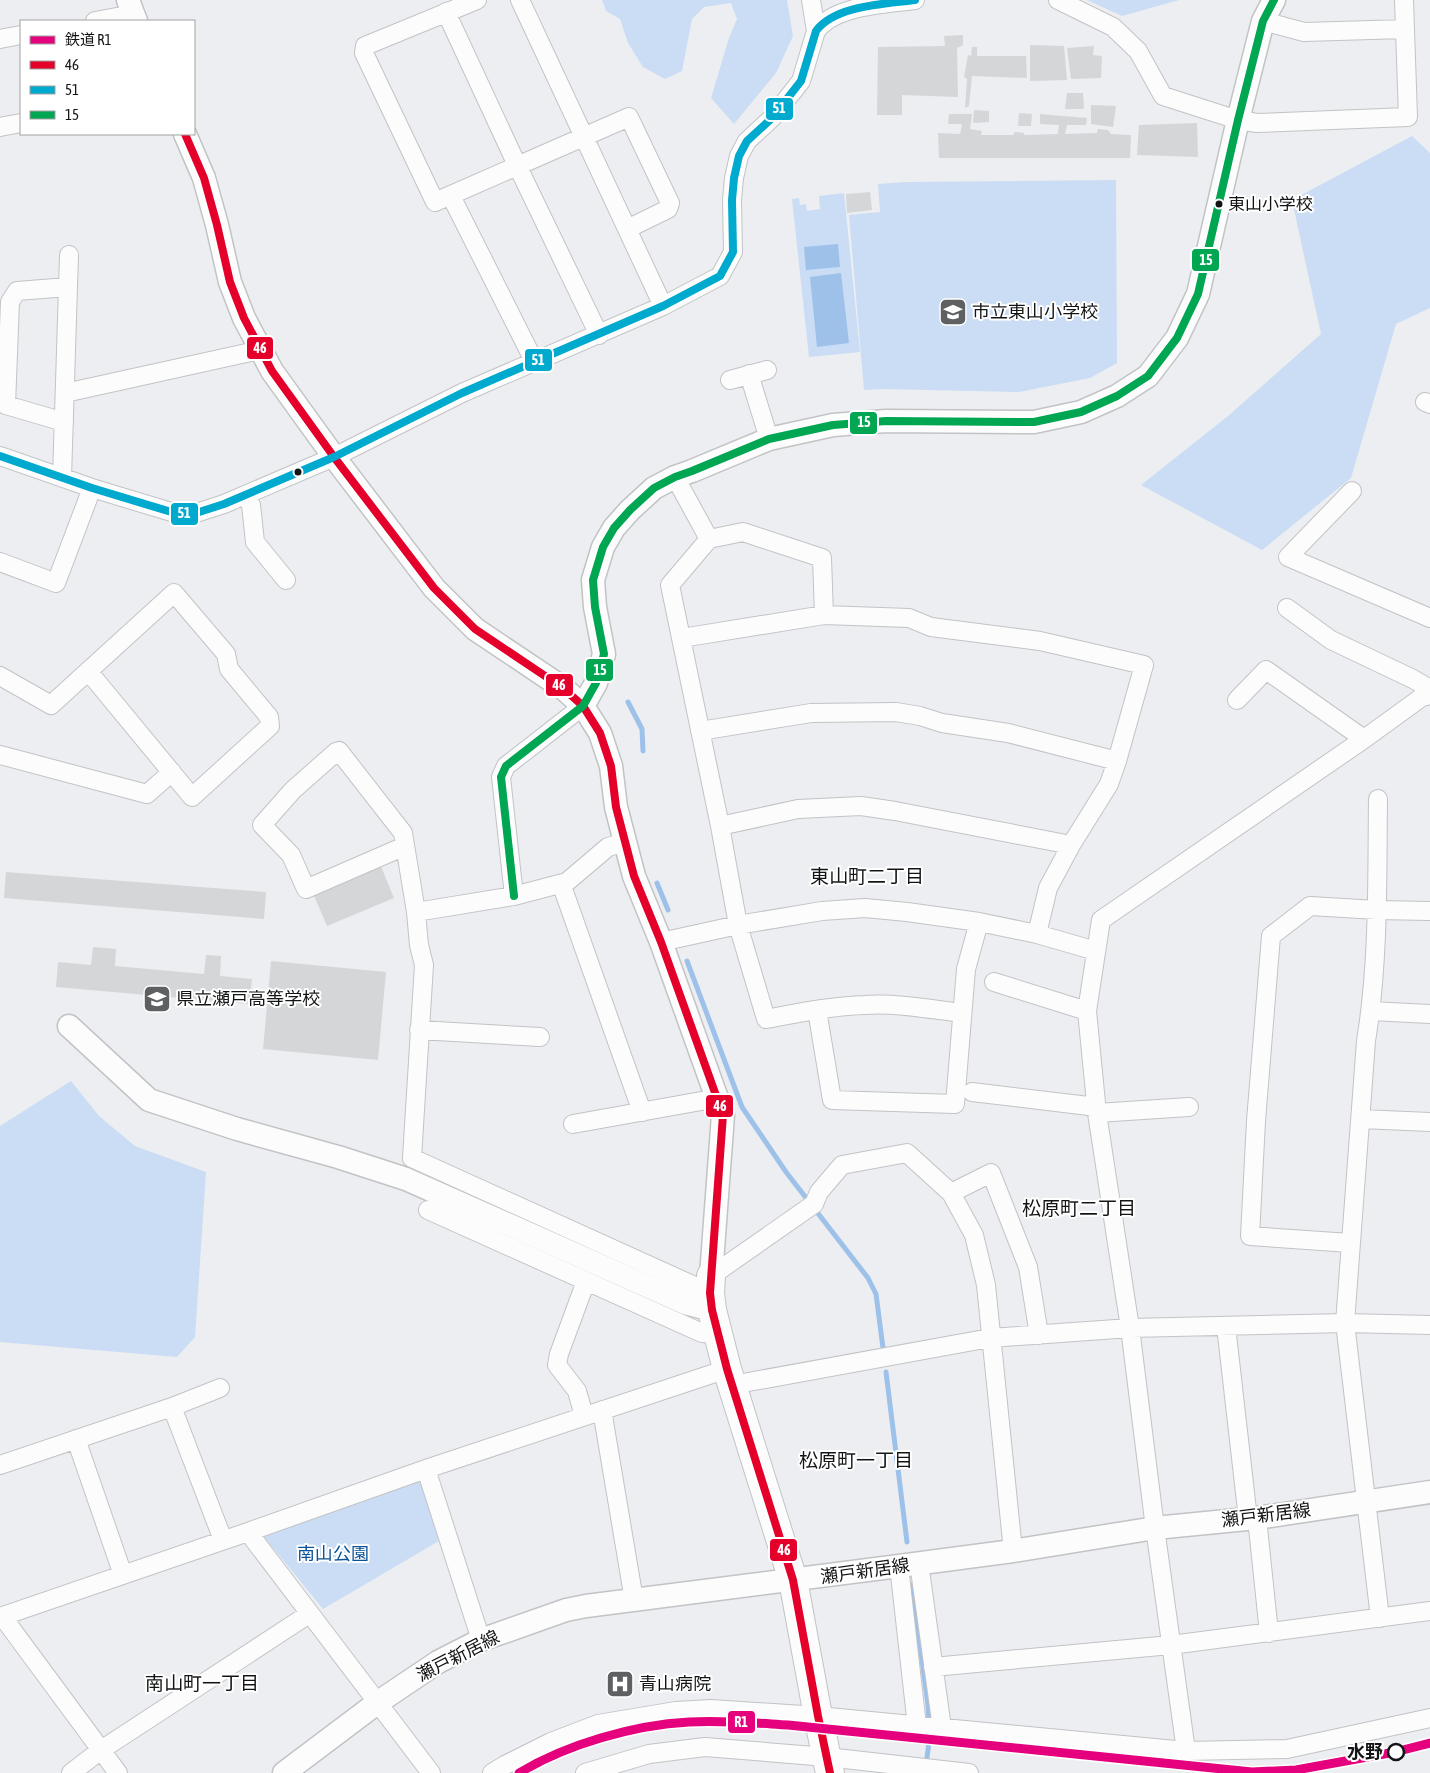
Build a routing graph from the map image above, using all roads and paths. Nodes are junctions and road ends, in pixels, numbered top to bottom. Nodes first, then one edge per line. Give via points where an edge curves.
1 (477, 0) edge
2 (520, 0) edge
3 (811, 0) edge
4 (915, 0) edge
5 (1058, 0) edge
6 (1274, 0) edge
7 (1404, 0) edge
8 (855, 4) edge
9 (448, 7) edge
10 (133, 12) edge
11 (99, 20) edge
12 (1263, 21) junction
13 (1405, 28) junction
14 (816, 31) junction
15 (20, 35) edge
16 (0, 38) edge
17 (1238, 120) junction
18 (20, 123) edge
19 (0, 128) edge
20 (185, 135) edge
21 (583, 136) junction
22 (517, 165) junction
23 (451, 196) junction
24 (627, 229) junction
25 (69, 255) dead end
26 (68, 287) junction
27 (663, 306) junction
28 (599, 334) junction
29 (260, 350) junction
30 (534, 361) junction
31 (767, 370) dead end
32 (749, 374) junction
33 (730, 380) dead end
34 (65, 393) junction
35 (64, 422) junction
36 (769, 439) junction
37 (0, 456) edge
38 (334, 458) junction
39 (675, 476) junction
40 (62, 478) junction
41 (92, 488) junction
42 (1352, 491) dead end
43 (246, 494) junction
44 (709, 539) junction
45 (0, 562) edge
46 (286, 580) dead end
47 (1287, 608) dead end
48 (824, 615) junction
49 (1430, 618) edge
50 (682, 638) junction
51 (88, 671) junction
52 (0, 676) edge
53 (1430, 689) edge
54 (1430, 694) edge
55 (1236, 700) dead end
56 (582, 706) junction
57 (700, 731) junction
58 (1364, 739) junction
59 (0, 755) edge
60 (1117, 760) junction
61 (172, 772) junction
62 (1378, 799) dead end
63 (720, 826) junction
64 (625, 842) junction
65 (1071, 845) junction
66 (405, 846) junction
67 (562, 886) junction
68 (514, 896) junction
69 (1377, 910) junction
70 (1430, 911) edge
71 (416, 912) junction
72 (979, 922) junction
73 (738, 925) junction
74 (1037, 934) junction
75 (661, 942) junction
76 (1096, 951) junction
77 (994, 982) dead end
78 (817, 1010) junction
79 (1087, 1011) junction
80 (1371, 1011) junction
81 (961, 1013) junction
82 (1430, 1014) edge
83 (69, 1026) dead end
84 (420, 1030) junction
85 (540, 1037) dead end
86 (972, 1092) dead end
87 (718, 1098) junction
88 (1189, 1107) dead end
89 (1097, 1110) junction
90 (642, 1112) junction
91 (1361, 1120) junction
92 (1430, 1122) edge
93 (573, 1124) dead end
94 (951, 1192) junction
95 (428, 1210) dead end
96 (1350, 1243) junction
97 (586, 1281) junction
98 (713, 1303) junction
99 (1345, 1323) junction
100 (1430, 1324) edge
101 (1226, 1326) junction
102 (1130, 1328) junction
103 (1039, 1335) junction
104 (990, 1338) junction
105 (729, 1377) junction
106 (220, 1388) dead end
107 (172, 1407) junction
108 (602, 1410) junction
109 (584, 1416) junction
110 (76, 1439) junction
111 (0, 1465) edge
112 (426, 1469) junction
113 (1430, 1492) edge
114 (1367, 1502) junction
115 (1253, 1518) junction
116 (1155, 1528) junction
117 (248, 1532) junction
118 (223, 1540) junction
119 (1013, 1551) junction
120 (909, 1565) junction
121 (122, 1574) junction
122 (793, 1580) junction
123 (634, 1600) junction
124 (1430, 1611) edge
125 (309, 1614) junction
126 (1, 1617) edge
127 (1380, 1618) junction
128 (1269, 1633) junction
129 (481, 1640) junction
130 (1171, 1645) junction
131 (933, 1667) junction
132 (378, 1703) junction
133 (818, 1716) junction
134 (1430, 1718) edge
135 (930, 1727) junction
136 (101, 1750) junction
137 (1186, 1751) junction
138 (828, 1765) edge
139 (71, 1773) edge
140 (118, 1773) edge
141 (284, 1773) edge
142 (431, 1773) edge
143 (492, 1773) edge
144 (585, 1773) edge
145 (969, 1773) edge

1 - 9 street
2 - 21 street
3 - 14 street
4 - 8 street
5 - 17 street via 1113,26 1138,51 1163,96
6 - 12 street
7 - 13 street
8 - 14 street via 826,21
9 - 22 street
9 - 23 street via 364,46 364,52 435,202
10 - 11 street
12 - 13 street via 1304,32
12 - 17 street
13 - 17 street via 1408,117 1257,123
14 - 27 street via 801,81 772,118 747,142 739,156 732,200 733,252 724,271
15 - 16 street
17 - 36 street via 1198,294 1177,338 1148,376 1117,396 1081,412 1034,422 886,421 833,425
18 - 19 street
20 - 29 street via 204,178 230,282
21 - 22 street
21 - 24 street
21 - 24 street via 629,117 670,203 668,209
22 - 23 street
22 - 28 street
23 - 30 street
24 - 27 street
25 - 26 street
26 - 34 street
26 - 35 street via 17,291 10,302 6,406
27 - 28 street
28 - 30 street
29 - 34 street
29 - 38 street
30 - 38 street via 462,393
31 - 32 street
32 - 33 street
32 - 36 street
34 - 35 street
35 - 40 street
36 - 39 street
37 - 40 street
38 - 43 street
38 - 56 street via 434,588 475,629 563,688
39 - 44 street
39 - 56 street via 654,488 630,510 614,528 603,548 594,580 595,607 604,654 596,683
40 - 41 street
41 - 43 street via 178,514 196,513
41 - 45 street via 56,583
42 - 49 street via 1288,557
43 - 46 street via 251,505 256,542
44 - 48 street via 743,532 822,558
44 - 50 street via 670,585
47 - 53 street via 1331,640
48 - 50 street
48 - 60 street via 909,618 930,627 1040,641 1144,665
50 - 57 street
51 - 52 street via 51,705
51 - 61 street
51 - 61 street via 174,593 226,654 229,669 269,717 270,726 192,797
54 - 58 street
55 - 58 street via 1266,670
56 - 64 street via 600,733 611,766 616,807
56 - 68 street via 506,766 500,777
57 - 60 street via 811,713 896,712 1008,733
57 - 63 street
58 - 76 street via 1101,920
59 - 61 street via 147,794
60 - 65 street via 1109,784
62 - 69 street
63 - 65 street via 798,809 861,806
63 - 73 street
64 - 67 street via 608,847
64 - 75 street via 634,876
65 - 74 street via 1048,888
66 - 66 street via 306,889 291,855 262,825 293,790 339,751 403,833
66 - 71 street
67 - 68 street via 563,883
67 - 90 street
68 - 71 street
69 - 70 street
69 - 80 street
69 - 96 street via 1310,906 1271,936 1268,967 1250,1236
71 - 84 street via 424,965
72 - 73 street via 865,908 822,911
72 - 74 street
72 - 81 street via 966,969
73 - 75 street
73 - 78 street via 766,1020
74 - 76 street
75 - 87 street
76 - 79 street
77 - 79 street
78 - 81 street via 865,1004
78 - 81 street via 832,1100 955,1104
79 - 89 street
80 - 82 street
80 - 91 street
83 - 98 street via 149,1100 406,1179 685,1303
84 - 85 street
84 - 98 street via 412,1158
86 - 89 street
87 - 90 street
87 - 98 street via 724,1115
88 - 89 street
89 - 102 street
90 - 93 street
91 - 92 street
91 - 96 street
94 - 98 street via 907,1153 842,1165 810,1208
94 - 103 street via 991,1173 1028,1266
94 - 104 street via 974,1235 986,1285
95 - 97 street
96 - 99 street
97 - 98 street via 702,1333
97 - 109 street via 557,1365 577,1391
98 - 105 main road
99 - 100 street
99 - 101 street
99 - 114 street
101 - 102 street
101 - 115 street
102 - 103 street
102 - 116 street
103 - 104 street
104 - 105 street
104 - 119 street
105 - 108 street
105 - 122 main road
106 - 107 street
107 - 110 street
107 - 118 street
108 - 109 street
108 - 123 street
109 - 112 street
110 - 111 street
110 - 121 street
112 - 117 street
112 - 129 street
113 - 114 street, 瀬戸新居線
114 - 115 street, 瀬戸新居線
114 - 127 street
115 - 116 street, 瀬戸新居線
115 - 128 street
116 - 119 street, 瀬戸新居線
116 - 130 street
117 - 118 street
117 - 125 street
118 - 121 street
119 - 120 street, 瀬戸新居線
120 - 122 street, 瀬戸新居線
120 - 131 street
120 - 135 street
121 - 126 street
122 - 123 street, 瀬戸新居線
122 - 133 main road
123 - 129 street, 瀬戸新居線 via 566,1610
124 - 127 street
125 - 132 street
125 - 136 street
126 - 136 street
127 - 128 street
128 - 130 street
129 - 132 street, 瀬戸新居線 via 438,1662
130 - 131 street
130 - 137 street
131 - 135 street
132 - 141 street, 瀬戸新居線
132 - 142 street
133 - 135 street
133 - 138 main road
133 - 143 street via 711,1709 640,1716 598,1724 552,1742
134 - 137 street via 1288,1749
135 - 137 street
136 - 139 street
136 - 140 street
138 - 144 street via 704,1747 649,1754
138 - 145 street via 927,1768

